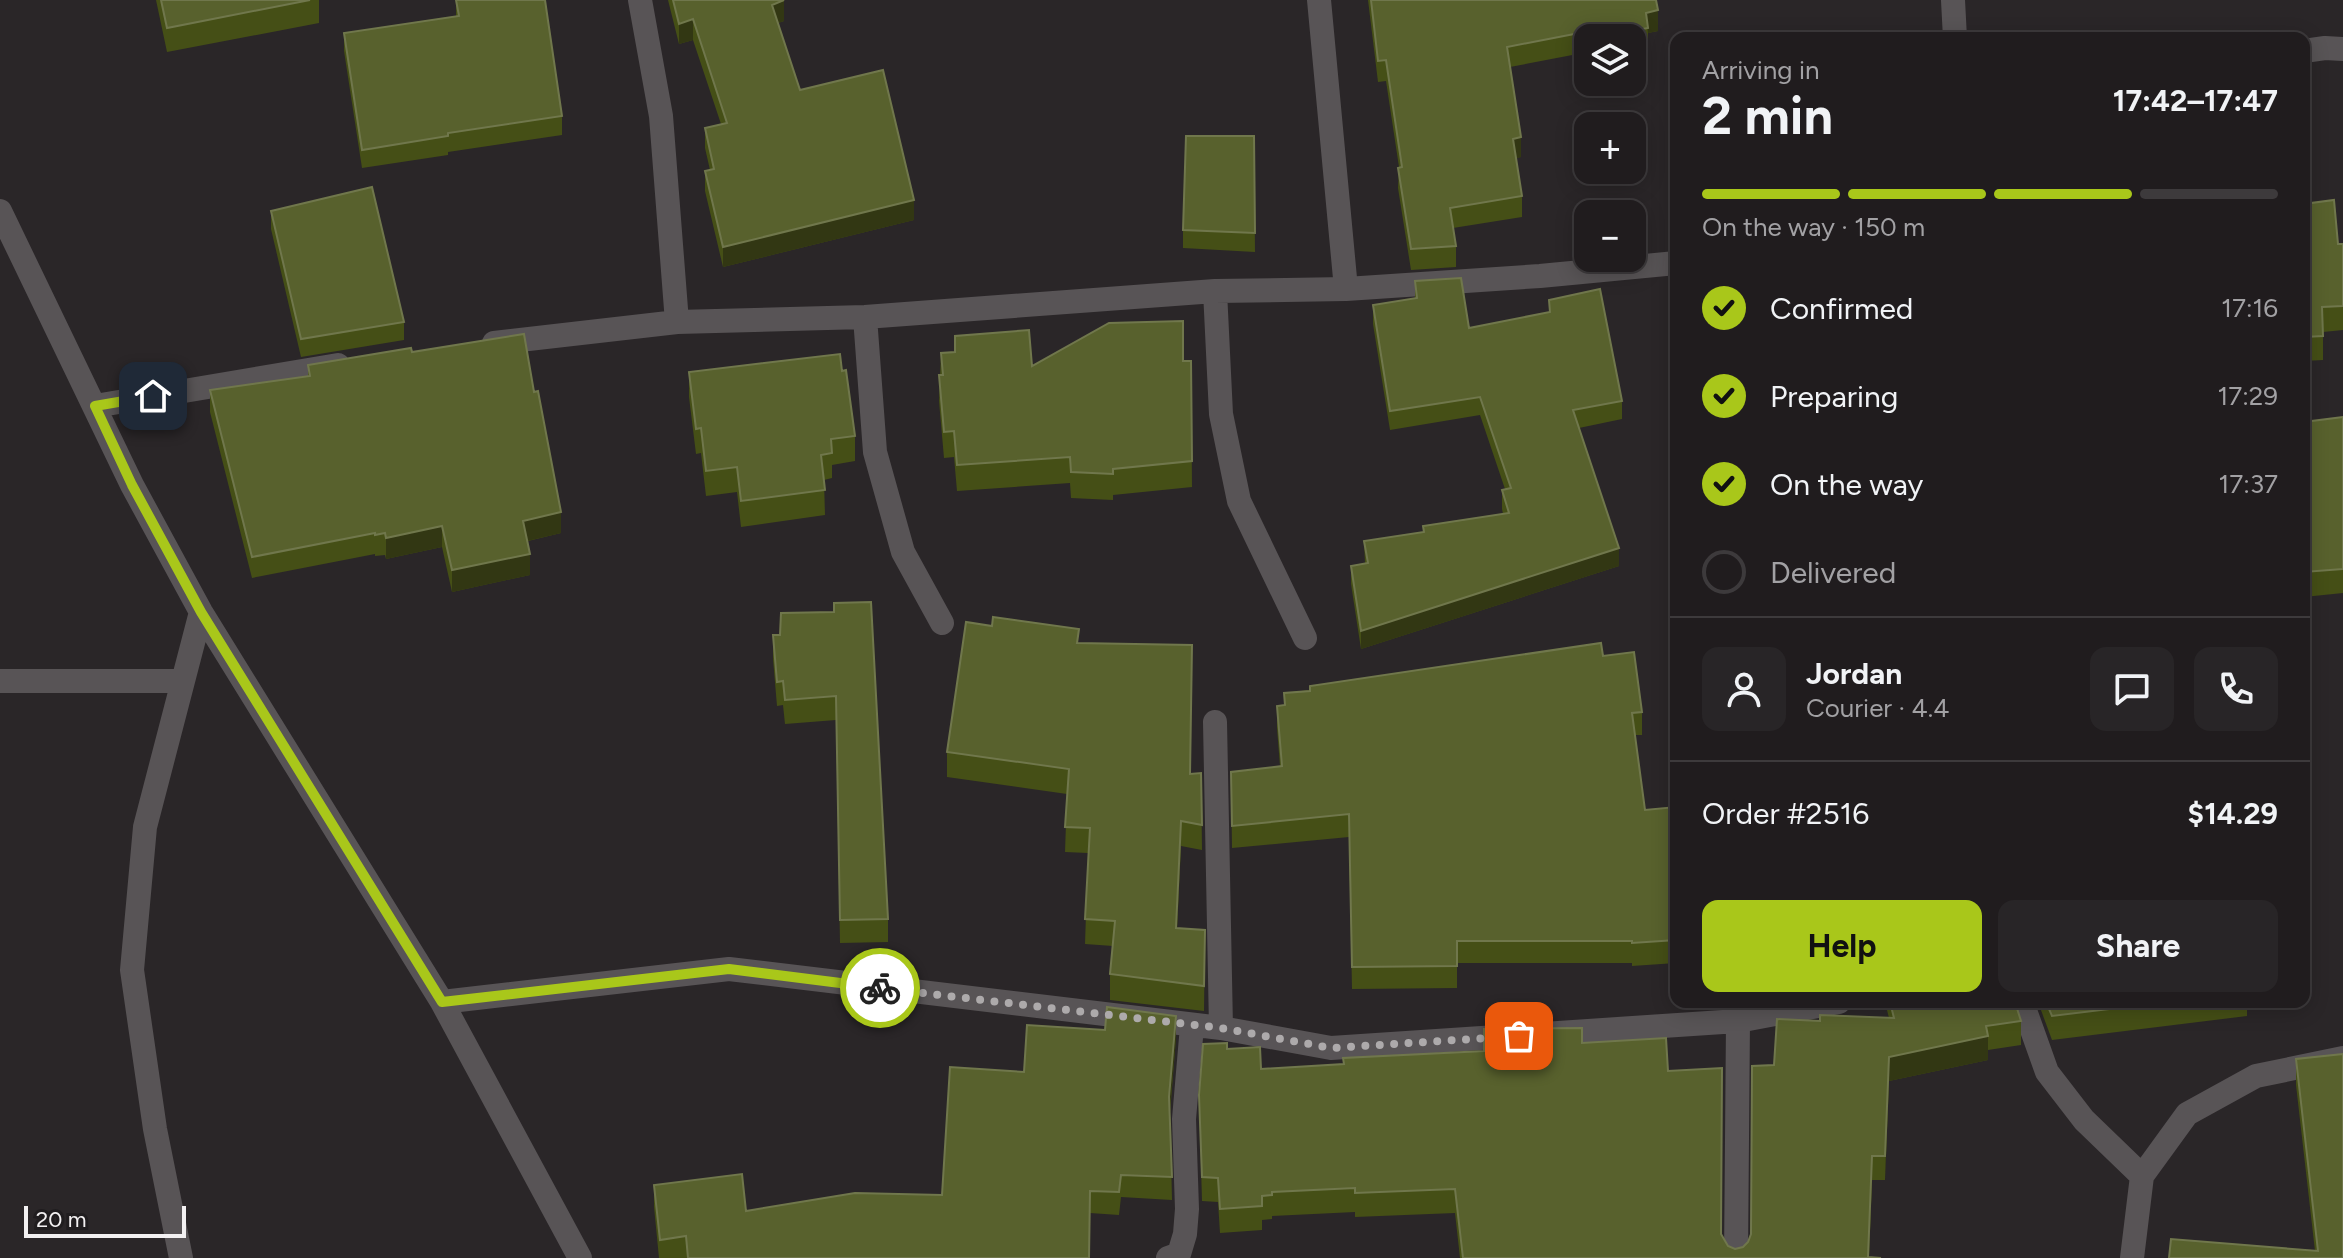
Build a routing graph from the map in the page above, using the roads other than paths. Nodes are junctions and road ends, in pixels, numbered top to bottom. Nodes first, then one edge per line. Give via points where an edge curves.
1 (640, 0) edge
2 (1319, 0) edge
3 (1953, 0) edge
4 (1955, 32) edge
5 (2343, 49) edge
6 (2310, 50) edge
7 (0, 211) edge
8 (1670, 264) edge
9 (1346, 289) junction
10 (1215, 291) junction
11 (865, 317) junction
12 (677, 322) junction
13 (471, 346) edge
14 (363, 361) edge
15 (95, 406) junction
16 (201, 612) junction
17 (942, 623) dead end
18 (1305, 638) dead end
19 (0, 681) edge
20 (183, 681) junction
21 (1215, 722) dead end
22 (442, 1002) junction
23 (1807, 1008) edge
24 (2024, 1008) edge
25 (1738, 1021) junction
26 (1192, 1026) junction
27 (1221, 1028) junction
28 (2343, 1058) edge
29 (2142, 1176) junction
30 (181, 1258) edge
31 (580, 1258) edge
32 (1168, 1258) edge
33 (1736, 1258) edge
34 (2132, 1258) edge

1 - 12 street via 661,116
2 - 9 street
3 - 4 street
5 - 6 street
7 - 15 street
8 - 9 street
9 - 10 street
10 - 11 street
10 - 18 street via 1221,414 1239,501
11 - 12 street
11 - 17 street via 875,452 903,552
12 - 13 street
14 - 15 street
15 - 16 street
16 - 20 street
16 - 22 street
19 - 20 street
20 - 30 street via 145,827 132,970
21 - 27 street
22 - 26 street via 729,969
22 - 31 street
23 - 25 street
24 - 29 street via 2047,1072 2084,1120
25 - 27 street via 1331,1048
25 - 33 street
26 - 27 street
26 - 32 street via 1184,1119 1185,1234 1179,1254
28 - 29 street via 2256,1076 2187,1114
29 - 34 street

